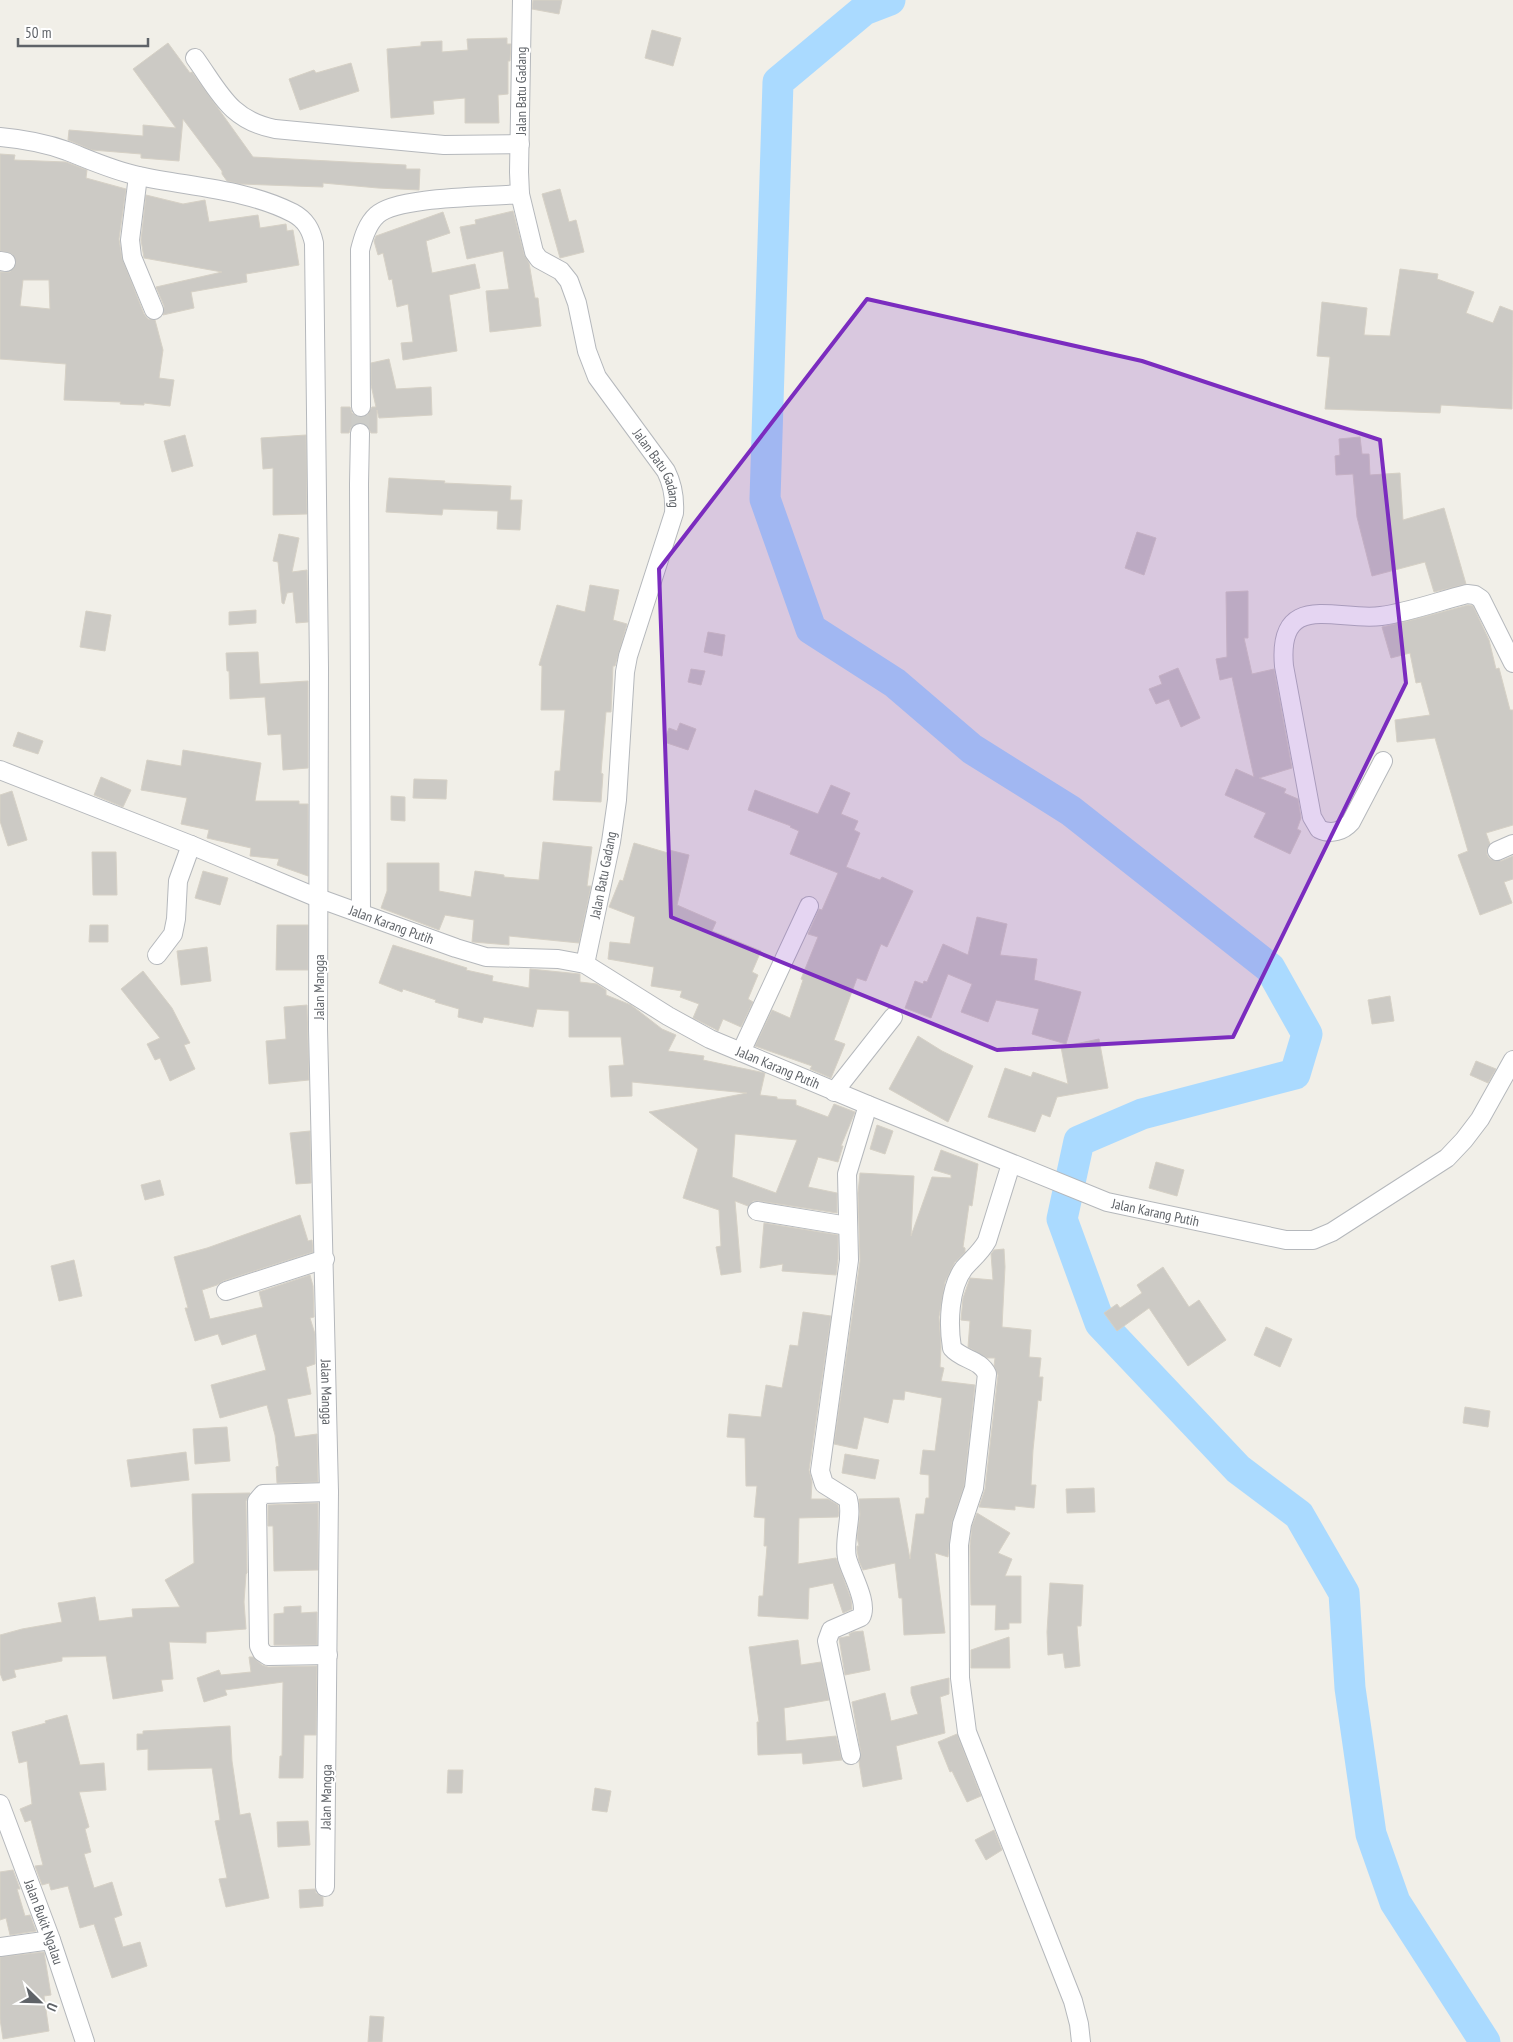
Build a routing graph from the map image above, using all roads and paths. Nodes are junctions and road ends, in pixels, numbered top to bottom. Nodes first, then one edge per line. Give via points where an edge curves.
1 (522, 0) edge
2 (195, 58) dead end
3 (0, 137) edge
4 (520, 144) junction
5 (138, 176) junction
6 (520, 194) junction
7 (154, 310) dead end
8 (361, 407) tunnel mouth
9 (360, 433) tunnel mouth
10 (1513, 663) edge
11 (1383, 761) dead end
12 (0, 770) edge
13 (1513, 844) edge
14 (191, 845) junction
15 (1497, 851) dead end
16 (318, 898) junction
17 (809, 906) dead end
18 (361, 912) junction
19 (157, 955) dead end
20 (585, 964) junction
21 (892, 1017) dead end
22 (741, 1052) junction
23 (1513, 1060) edge
24 (834, 1092) junction
25 (868, 1105) junction
26 (1015, 1166) junction
27 (757, 1211) dead end
28 (848, 1226) junction
29 (325, 1260) junction
30 (226, 1291) dead end
31 (328, 1492) junction
32 (328, 1655) junction
33 (851, 1755) dead end
34 (0, 1804) edge
35 (325, 1886) dead end
36 (52, 1940) junction
37 (0, 1947) edge
38 (85, 2042) edge
39 (1081, 2042) edge

1 - 4 street, Jalan Batu Gadang
2 - 4 street via 230,107 258,125 444,145
3 - 5 street, Jalan Mangga via 65,150
4 - 6 street, Jalan Batu Gadang
5 - 7 street via 130,240 132,257
5 - 16 street, Jalan Mangga via 196,185 262,201 294,214 306,223 314,243
6 - 8 street via 403,204 377,215 364,236 360,250
6 - 20 street, Jalan Batu Gadang via 534,252 539,259 561,271 573,290 587,351 597,377 666,471 674,498 674,512 628,656 617,800
9 - 18 street
10 - 11 street via 1481,598 1475,595 1467,594 1381,616 1313,614 1292,625 1282,650 1312,817 1319,829 1331,832 1346,828
12 - 14 street, Jalan Karang Putih
13 - 15 street
14 - 16 street, Jalan Karang Putih
14 - 19 street via 178,881 173,934
16 - 18 street, Jalan Karang Putih
16 - 29 street, Jalan Mangga via 318,1029
17 - 22 street
18 - 20 street, Jalan Karang Putih via 486,957 558,959
20 - 22 street, Jalan Karang Putih via 668,1016
21 - 24 street
22 - 24 street, Jalan Karang Putih
23 - 26 street, Jalan Karang Putih via 1480,1119 1447,1158 1332,1232 1313,1240 1286,1240 1107,1202
24 - 25 street, Jalan Karang Putih
25 - 26 street, Jalan Karang Putih
25 - 28 street via 847,1174
26 - 39 street via 987,1241 959,1277 951,1299 952,1348 980,1364 987,1374 974,1488 960,1539 960,1678 967,1732 1073,2001
27 - 28 street
28 - 33 street via 849,1260 820,1471 824,1484 848,1499 850,1505 846,1539 848,1558 864,1606 861,1617 831,1630 827,1640
29 - 30 street
29 - 31 street, Jalan Mangga
31 - 32 street, Jalan Mangga
31 - 32 street via 263,1494 257,1501 258,1646 268,1656
32 - 35 street, Jalan Mangga
34 - 36 street, Jalan Bukit Ngalau
36 - 37 street
36 - 38 street, Jalan Bukit Ngalau

